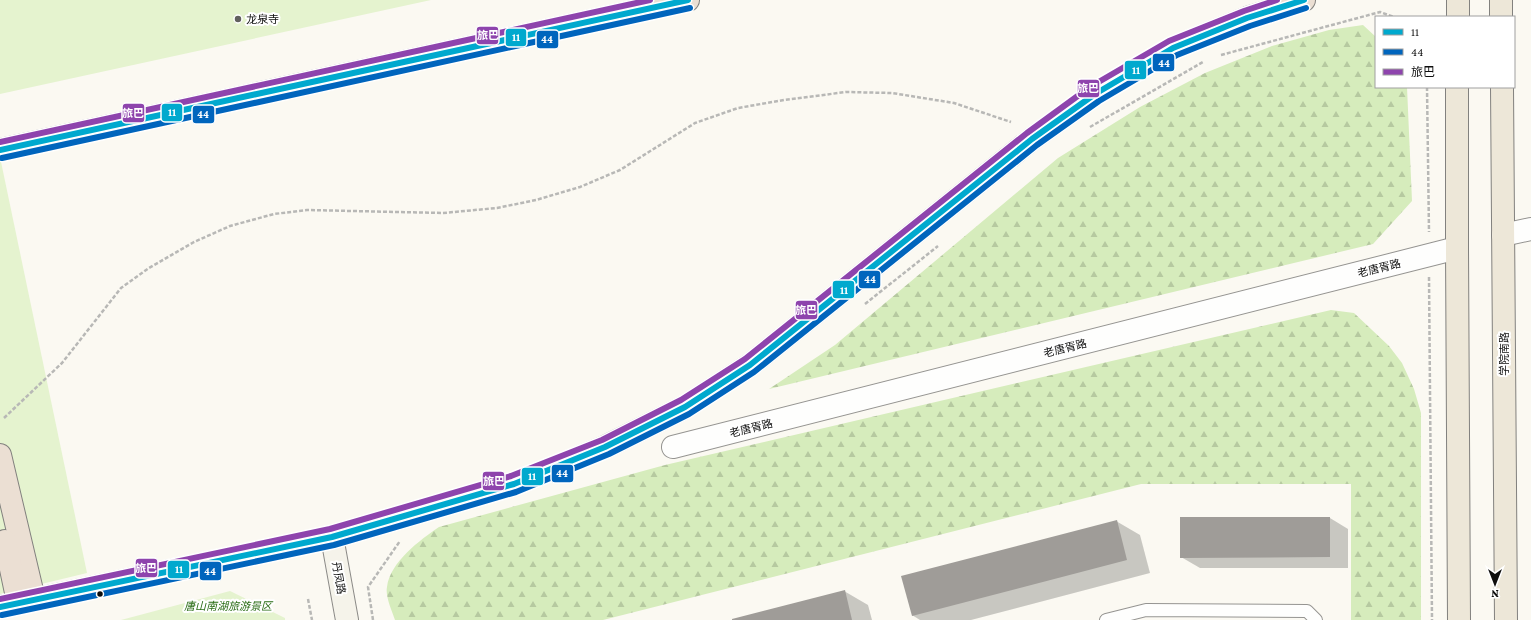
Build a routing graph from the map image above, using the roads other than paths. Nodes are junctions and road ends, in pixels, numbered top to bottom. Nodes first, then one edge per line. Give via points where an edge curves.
1 (688, 0) edge
2 (1304, 0) edge
3 (1458, 0) edge
4 (1501, 0) edge
5 (1458, 16) edge
6 (1501, 16) edge
7 (1457, 88) edge
8 (1502, 88) edge
9 (0, 150) edge
10 (1531, 229) edge
11 (1503, 236) junction
12 (1457, 248) junction
13 (674, 447) dead end
14 (0, 455) edge
15 (0, 520) edge
16 (332, 537) junction
17 (17, 603) edge
18 (347, 620) edge
19 (1106, 620) edge
20 (1316, 620) edge
21 (1459, 620) edge
22 (1506, 620) edge

1 - 9 highway
2 - 16 highway via 1247,18 1173,48 1095,94 1032,139 750,365 685,406 605,447 514,484
3 - 5 main road
4 - 6 main road
7 - 12 main road
8 - 11 main road, 学院南路
10 - 11 street
11 - 22 main road, 学院南路
12 - 13 street, 老唐胥路
12 - 21 main road
14 - 17 highway
15 - 17 highway
16 - 17 highway
16 - 18 main road, 丹凤路
19 - 20 lane via 1146,610 1307,611

